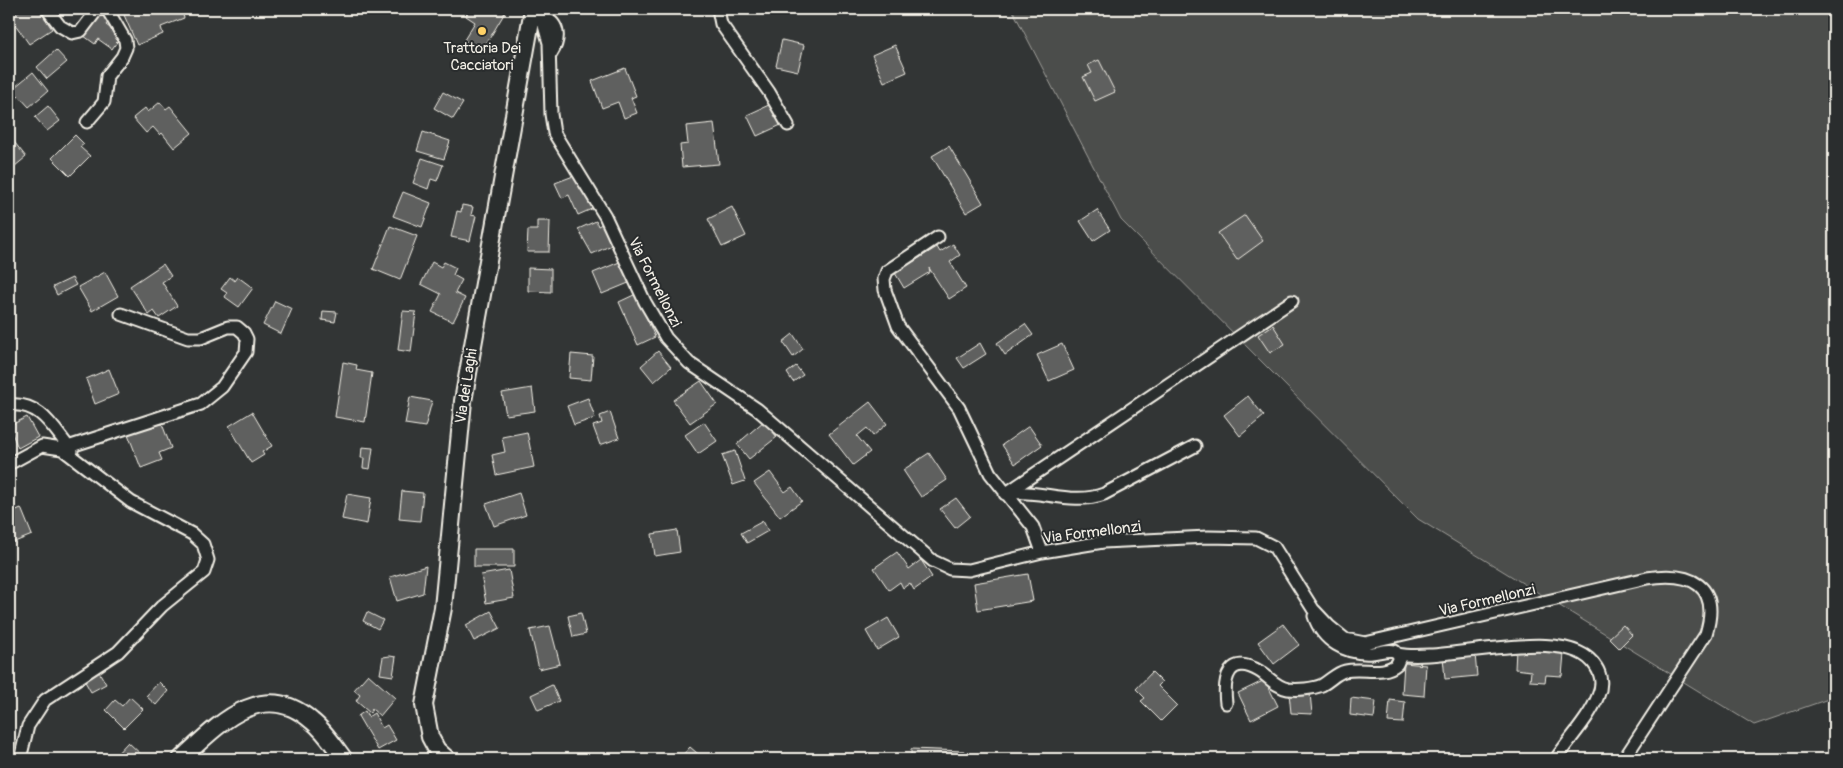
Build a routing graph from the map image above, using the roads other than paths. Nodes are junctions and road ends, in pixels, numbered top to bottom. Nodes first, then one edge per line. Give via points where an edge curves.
1 (47, 9) edge
2 (101, 9) edge
3 (718, 9) edge
4 (536, 12) edge
5 (86, 122) dead end
6 (788, 125) dead end
7 (938, 237) dead end
8 (1292, 301) dead end
9 (121, 314) dead end
10 (9, 405) edge
11 (1195, 446) dead end
12 (68, 447) junction
13 (9, 464) edge
14 (87, 470) junction
15 (1005, 494) junction
16 (1042, 552) junction
17 (1314, 609) junction
18 (1398, 654) junction
19 (1226, 703) dead end
20 (20, 759) edge
21 (181, 759) edge
22 (344, 759) edge
23 (447, 759) edge
24 (1556, 759) edge
25 (1624, 759) edge

1 - 2 street via 60,26 72,34 84,28
2 - 5 street via 125,40 126,48 107,76 104,102
3 - 6 street via 724,27
4 - 16 street, Via Formellonzi via 549,37 554,133 608,222 650,311 679,353 757,409 938,564 950,569 969,570
4 - 23 main road, Via dei Laghi via 463,401 443,608 424,705 430,737
7 - 15 street via 887,271 884,279 886,296 898,326 959,408 987,467
8 - 15 street
9 - 12 street via 188,338 200,338 228,327 237,328 246,336 248,349 226,382 201,404
10 - 12 street via 20,405 39,413 56,429
11 - 15 street via 1091,498 1079,500 1022,492
12 - 14 street
13 - 14 street via 47,446 67,452
14 - 20 street via 131,502 195,536 206,548 208,564 204,572 162,606 118,652 45,700 28,726
15 - 16 street via 1036,532
16 - 17 street, Via Formellonzi via 1103,542 1256,538 1274,547
17 - 18 street via 1317,624 1338,646 1363,653 1391,650
17 - 25 street, Via Formellonzi via 1345,639 1370,643 1647,578 1673,575 1693,580 1705,591 1709,602 1706,634
18 - 19 street via 1397,664 1389,668 1345,671 1323,684 1295,690 1277,685 1253,668 1236,666 1226,677
18 - 24 street via 1420,656 1480,648 1535,646 1567,649 1584,655 1599,672 1599,693 1594,706
21 - 22 main road via 235,713 271,703 286,705 306,716 320,728

